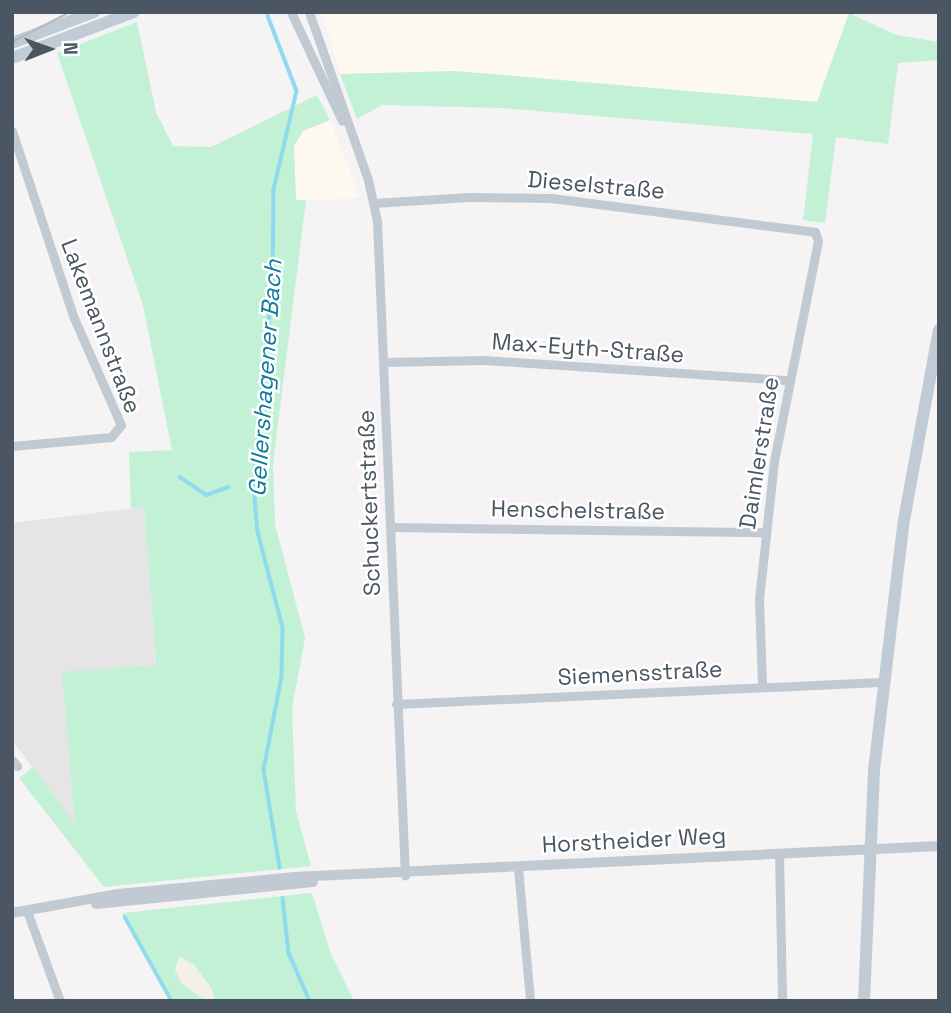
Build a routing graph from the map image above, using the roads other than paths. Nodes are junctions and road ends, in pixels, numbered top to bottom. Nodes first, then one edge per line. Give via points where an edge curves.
1 (94, 12) edge
2 (134, 12) edge
3 (288, 12) edge
4 (310, 13) edge
5 (12, 43) edge
6 (12, 58) edge
7 (12, 131) edge
8 (350, 134) junction
9 (374, 203) junction
10 (812, 230) joint
11 (939, 330) edge
12 (383, 362) junction
13 (789, 380) junction
14 (12, 446) edge
15 (390, 527) junction
16 (766, 532) junction
17 (886, 682) junction
18 (762, 687) junction
19 (396, 704) junction
20 (939, 846) edge
21 (869, 849) junction
22 (779, 853) junction
23 (518, 868) junction
24 (405, 875) junction
25 (27, 911) junction
26 (12, 913) edge
27 (60, 1001) edge
28 (530, 1001) edge
29 (782, 1001) edge
30 (864, 1001) edge

1 - 5 main road
2 - 6 main road
3 - 8 street, Schuckertstraße
4 - 8 street, Schuckertstraße
7 - 14 street, Lakemannstraße via 74,318 121,425 111,437
8 - 9 street, Schuckertstraße
9 - 10 street, Dieselstraße via 551,198
9 - 12 street, Schuckertstraße
10 - 13 street, Daimlerstraße via 818,241
11 - 17 main road via 905,510
12 - 13 street, Max-Eyth-Straße via 484,360
12 - 15 street, Schuckertstraße
13 - 16 street, Daimlerstraße
15 - 16 street, Henschelstraße
15 - 19 street, Schuckertstraße
16 - 18 street, Daimlerstraße via 759,613
17 - 18 street, Siemensstraße
17 - 21 main road
18 - 19 street, Siemensstraße
19 - 24 street, Schuckertstraße
20 - 21 street, Horstheider Weg
21 - 22 street, Horstheider Weg
21 - 30 main road
22 - 23 street, Horstheider Weg
22 - 29 street
23 - 24 street, Horstheider Weg
23 - 28 street
24 - 25 street, Horstheider Weg via 331,878 270,889
25 - 26 street, Horstheider Weg
25 - 27 street

